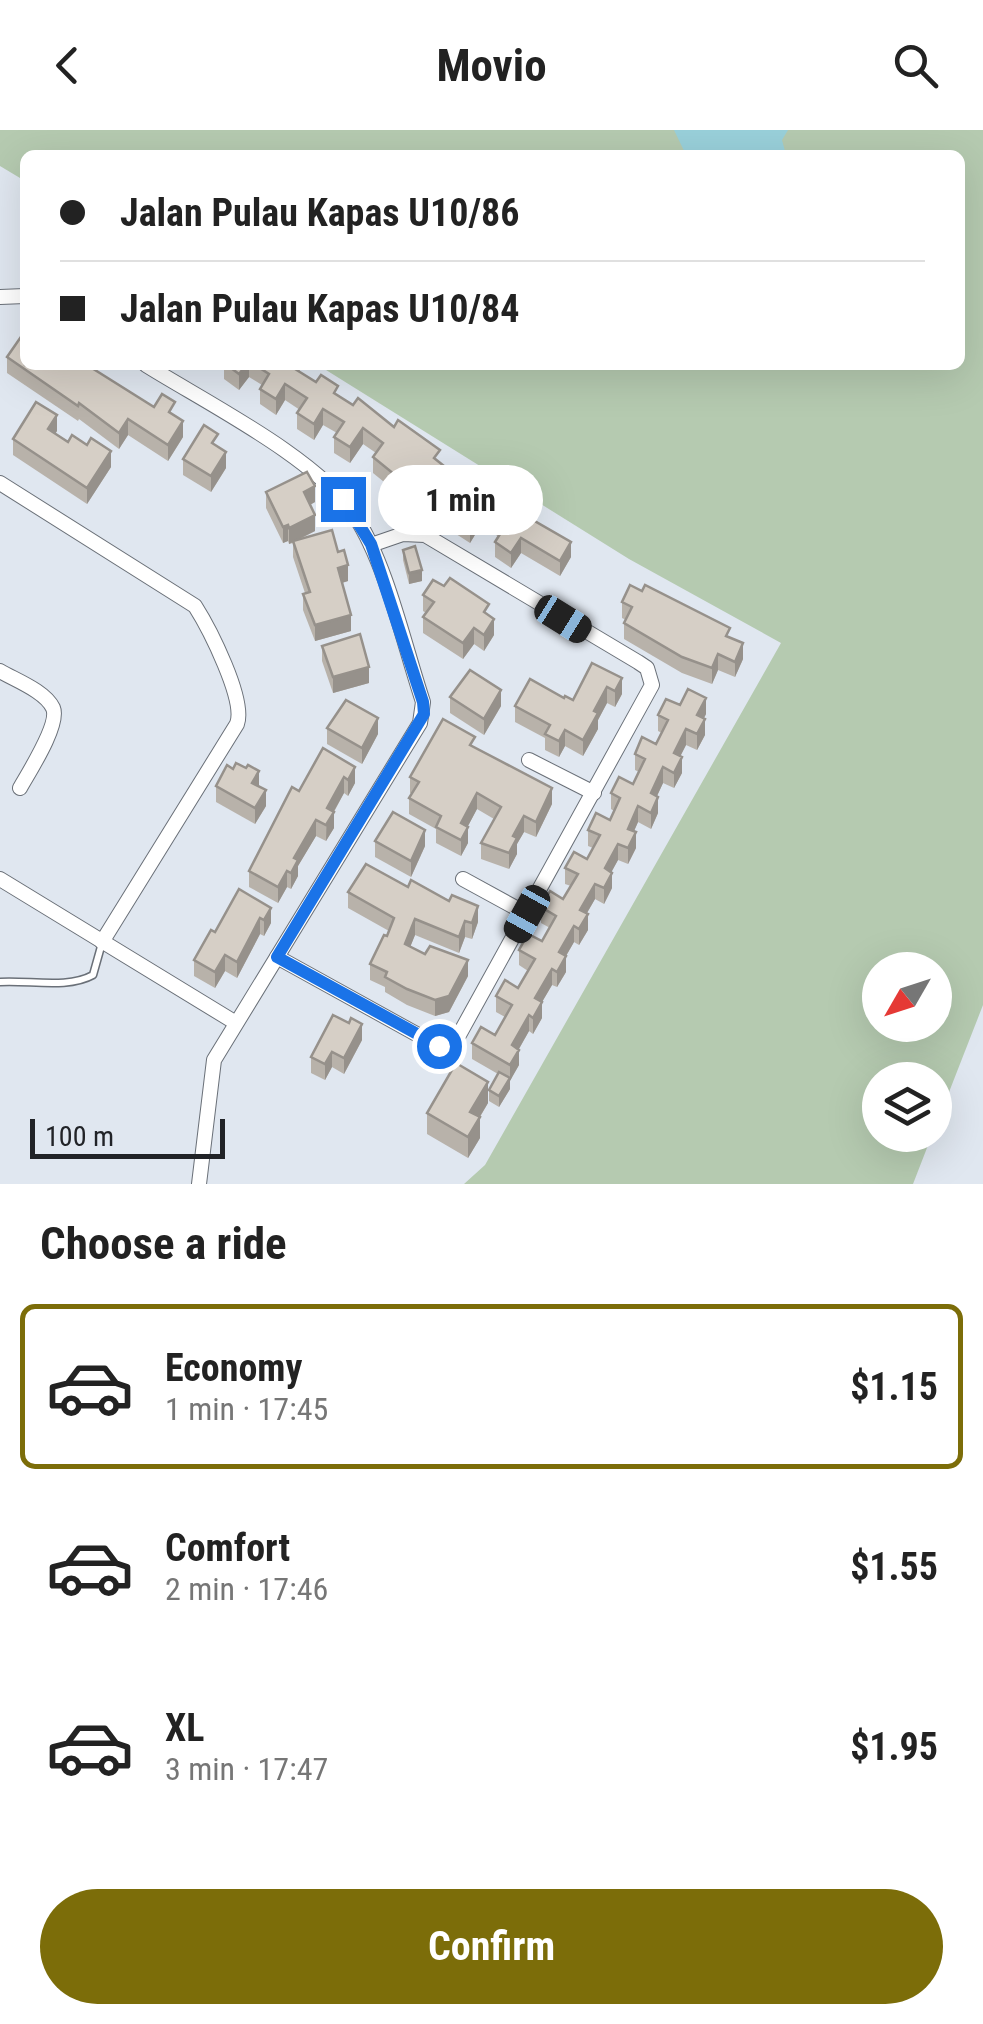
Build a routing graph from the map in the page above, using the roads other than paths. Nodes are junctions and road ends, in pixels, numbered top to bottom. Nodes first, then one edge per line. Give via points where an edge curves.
1 (154, 370) edge
2 (0, 483) edge
3 (371, 544) junction
4 (0, 671) edge
5 (528, 760) dead end
6 (20, 788) dead end
7 (594, 793) junction
8 (463, 879) dead end
9 (0, 880) edge
10 (527, 914) junction
11 (102, 942) junction
12 (277, 957) junction
13 (0, 982) edge
14 (236, 1024) junction
15 (205, 1148) junction
16 (200, 1184) edge
17 (211, 1184) edge

1 - 3 street via 318,475 349,507
2 - 11 street via 194,606 239,707 237,724
3 - 7 street via 425,535 647,668 649,692
3 - 12 street via 424,714
4 - 6 street via 44,698 54,718
5 - 7 street
7 - 10 street
8 - 10 street
9 - 11 street
10 - 12 street via 460,1037 446,1046
11 - 13 lane via 86,979
11 - 14 street
12 - 14 street
14 - 15 street via 214,1060
15 - 16 street
15 - 17 street

